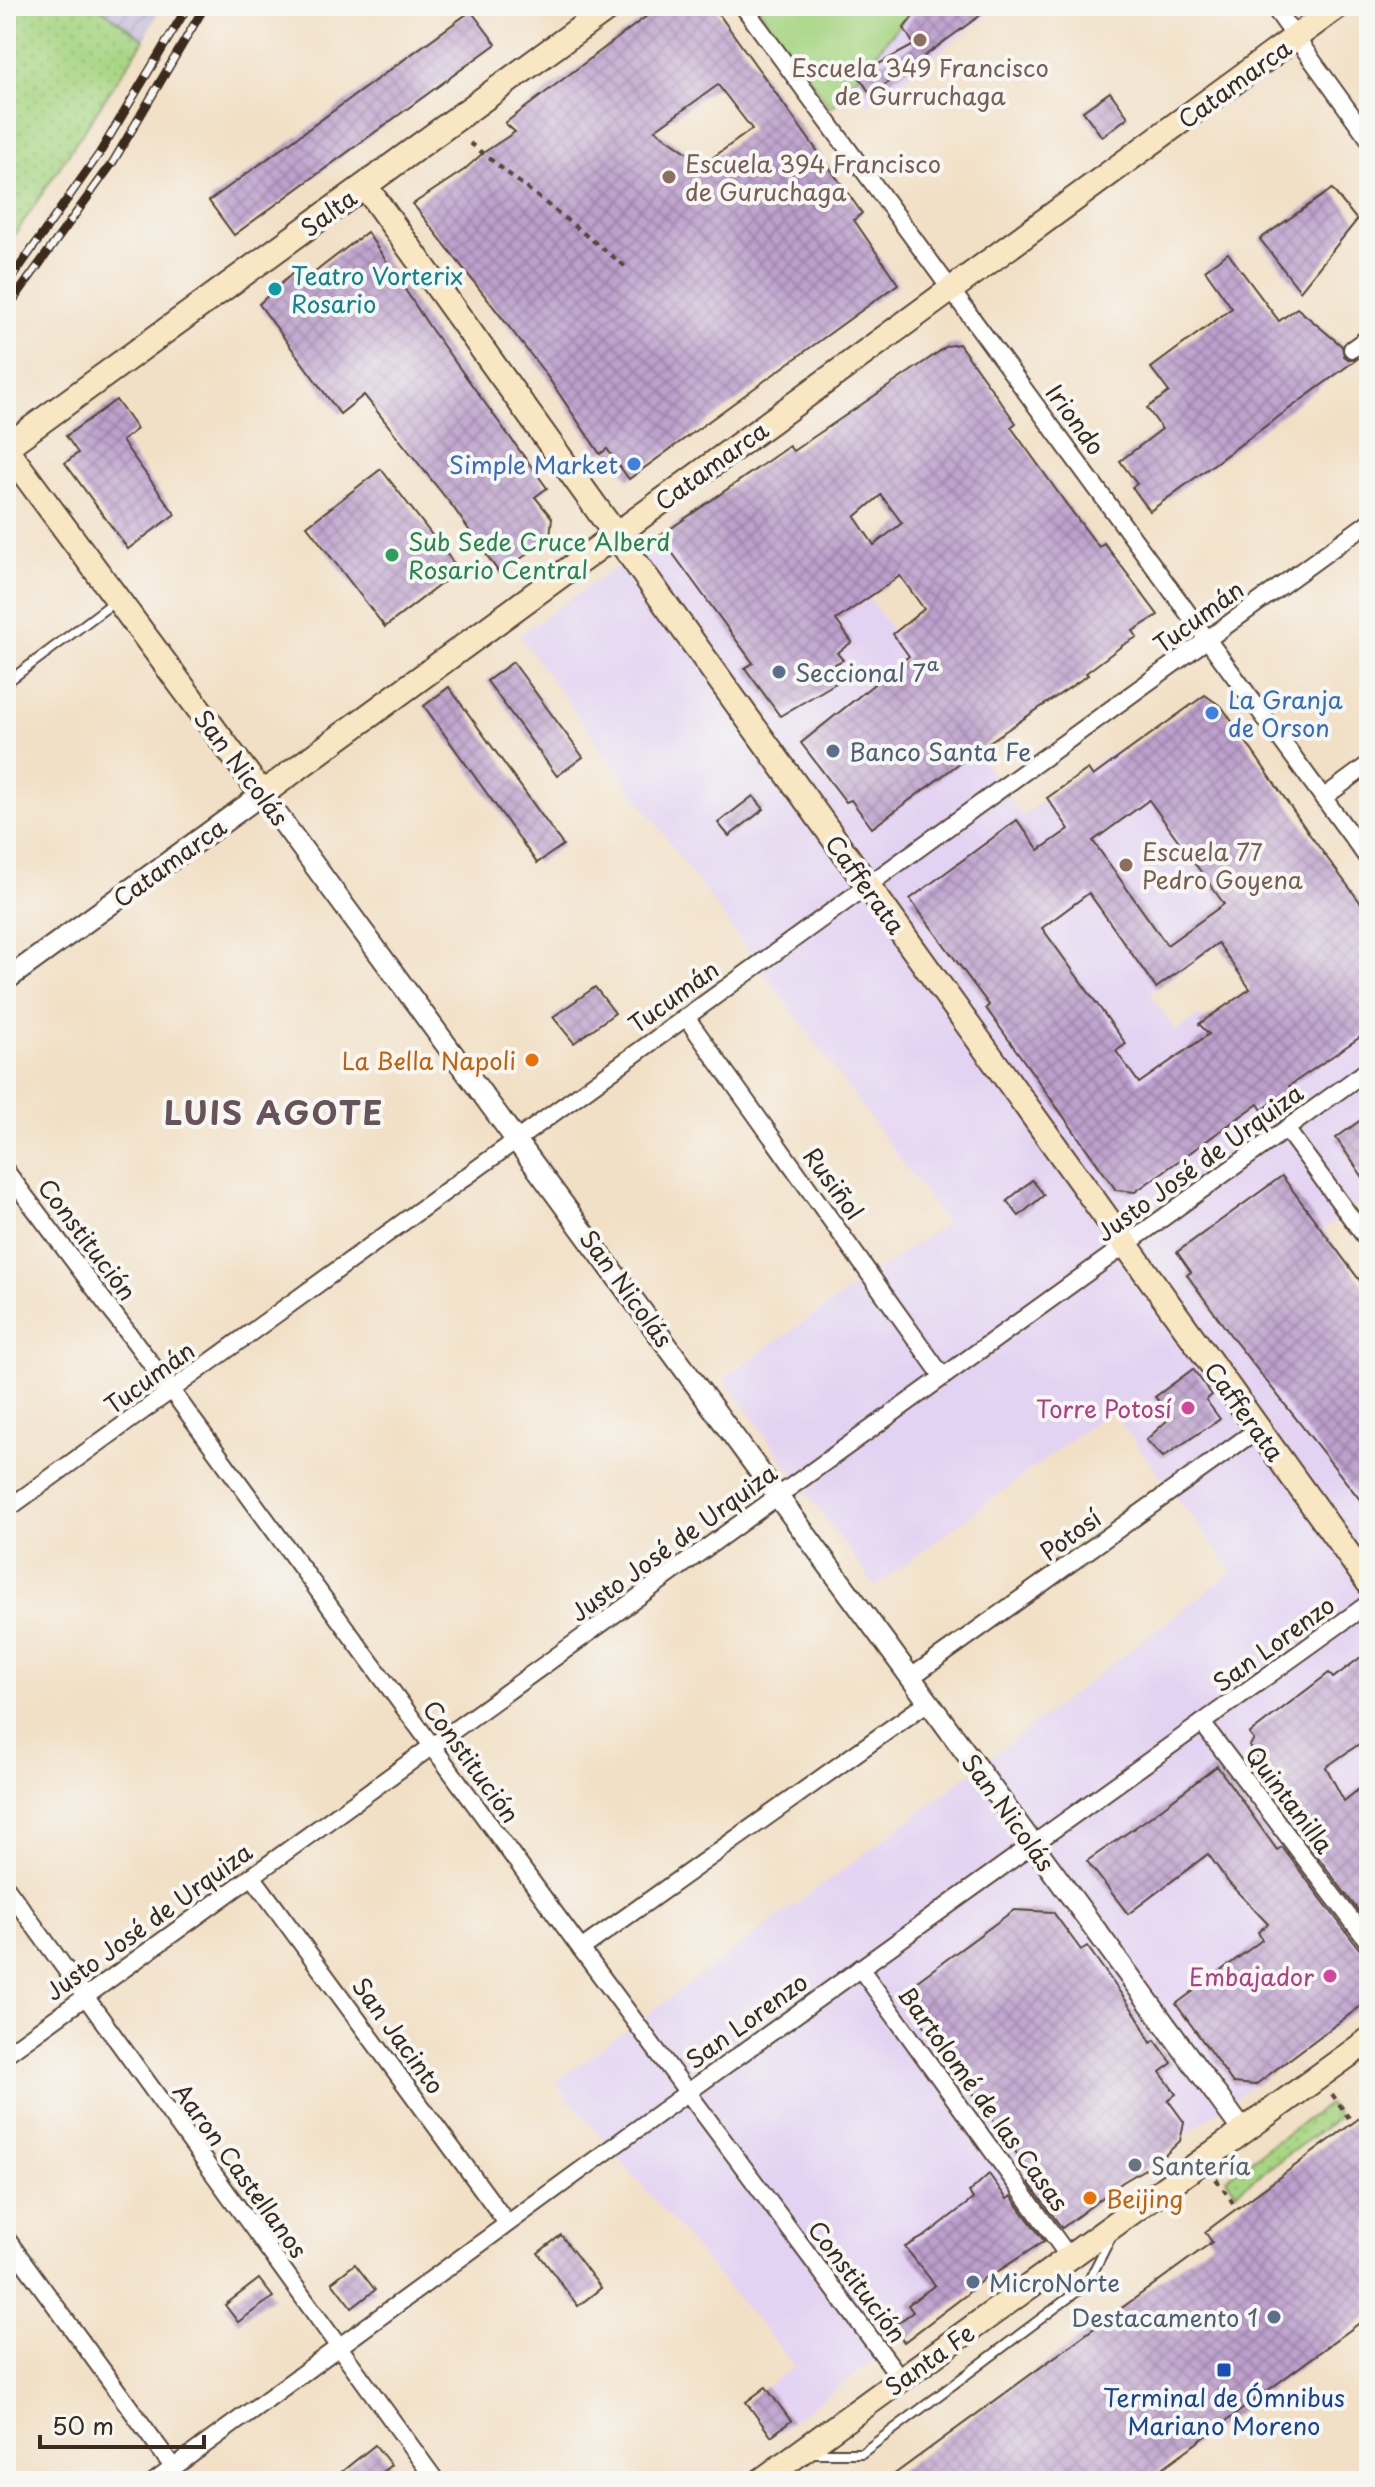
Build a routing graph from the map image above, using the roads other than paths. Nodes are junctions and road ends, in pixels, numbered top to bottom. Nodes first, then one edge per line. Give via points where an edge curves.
1 (611, 6) edge
2 (743, 6) edge
3 (1273, 6) edge
4 (1338, 6) edge
5 (1296, 38) junction
6 (1369, 139) edge
7 (365, 186) junction
8 (952, 290) junction
9 (1369, 337) edge
10 (1352, 349) dead end
11 (6, 448) edge
12 (1369, 522) edge
13 (615, 535) junction
14 (118, 599) junction
15 (1207, 639) junction
16 (6, 683) edge
17 (1369, 764) edge
18 (262, 794) junction
19 (1323, 798) junction
20 (1369, 860) edge
21 (867, 885) junction
22 (6, 980) edge
23 (686, 1017) junction
24 (1369, 1069) edge
25 (1286, 1129) junction
26 (518, 1139) junction
27 (6, 1171) edge
28 (1369, 1242) edge
29 (1125, 1245) junction
30 (943, 1377) junction
31 (171, 1390) junction
32 (1258, 1429) junction
33 (777, 1496) junction
34 (6, 1510) edge
35 (1369, 1583) edge
36 (1369, 1603) edge
37 (910, 1678) junction
38 (928, 1702) junction
39 (1202, 1723) junction
40 (432, 1746) junction
41 (1032, 1844) junction
42 (252, 1876) junction
43 (6, 1887) edge
44 (1369, 1943) edge
45 (581, 1949) junction
46 (860, 1968) junction
47 (85, 1997) junction
48 (1369, 2040) edge
49 (6, 2054) edge
50 (688, 2092) junction
51 (1243, 2131) junction
52 (1120, 2220) junction
53 (507, 2223) junction
54 (6, 2238) edge
55 (1069, 2257) junction
56 (339, 2346) junction
57 (901, 2379) junction
58 (799, 2453) junction
59 (165, 2476) edge
60 (436, 2481) edge
61 (761, 2481) edge

1 - 7 main road, Salta
2 - 8 street, Iriondo
3 - 5 street
4 - 5 main road, Catamarca
5 - 6 street
5 - 8 main road, Catamarca
7 - 11 main road, Salta
7 - 13 main road, Cafferata
8 - 13 main road, Catamarca
8 - 15 street, Iriondo
9 - 10 street
11 - 14 main road, San Nicolás
12 - 15 street, Tucumán
13 - 18 main road, Catamarca
13 - 21 main road, Cafferata
14 - 16 lane
14 - 18 main road, San Nicolás
15 - 19 street, Iriondo
15 - 21 street, Tucumán
17 - 19 street
18 - 22 street, Catamarca
18 - 26 street, San Nicolás
19 - 20 street, Iriondo
21 - 23 street, Tucumán
21 - 29 main road, Cafferata
23 - 26 street, Tucumán
23 - 30 street, Rusiñol
24 - 25 street, Justo José de Urquiza
25 - 28 street
25 - 29 street, Justo José de Urquiza
26 - 31 street, Tucumán
26 - 33 street, San Nicolás
27 - 31 street, Constitución
29 - 30 street, Justo José de Urquiza
29 - 32 main road, Cafferata
30 - 33 street, Justo José de Urquiza
31 - 34 street, Tucumán
31 - 40 street, Constitución
32 - 35 main road, Cafferata
32 - 37 street, Potosí
33 - 37 street, San Nicolás
33 - 40 street, Justo José de Urquiza
36 - 39 street, San Lorenzo
37 - 38 street, San Nicolás
38 - 41 street, San Nicolás
38 - 45 street
39 - 41 street, San Lorenzo
39 - 44 street, Quintanilla
40 - 42 street, Justo José de Urquiza
40 - 45 street, Constitución
41 - 46 street, San Lorenzo
41 - 51 street, San Nicolás
42 - 47 street, Justo José de Urquiza
42 - 53 street, San Jacinto
43 - 47 street, Aaron Castellanos
45 - 50 street, Constitución
46 - 50 street, San Lorenzo
46 - 55 street, Bartolomé de las Casas
47 - 49 street, Justo José de Urquiza
47 - 56 street, Aaron Castellanos
48 - 51 main road, Santa Fe
50 - 53 street, San Lorenzo
50 - 57 street, Constitución
51 - 52 main road, Santa Fe
52 - 55 main road, Santa Fe
52 - 58 lane via 1087,2284 862,2453
53 - 56 street, San Lorenzo
54 - 59 street
55 - 57 main road, Santa Fe
56 - 59 street, San Lorenzo
56 - 60 street, Aaron Castellanos
57 - 58 main road, Santa Fe
58 - 61 main road, Santa Fe

